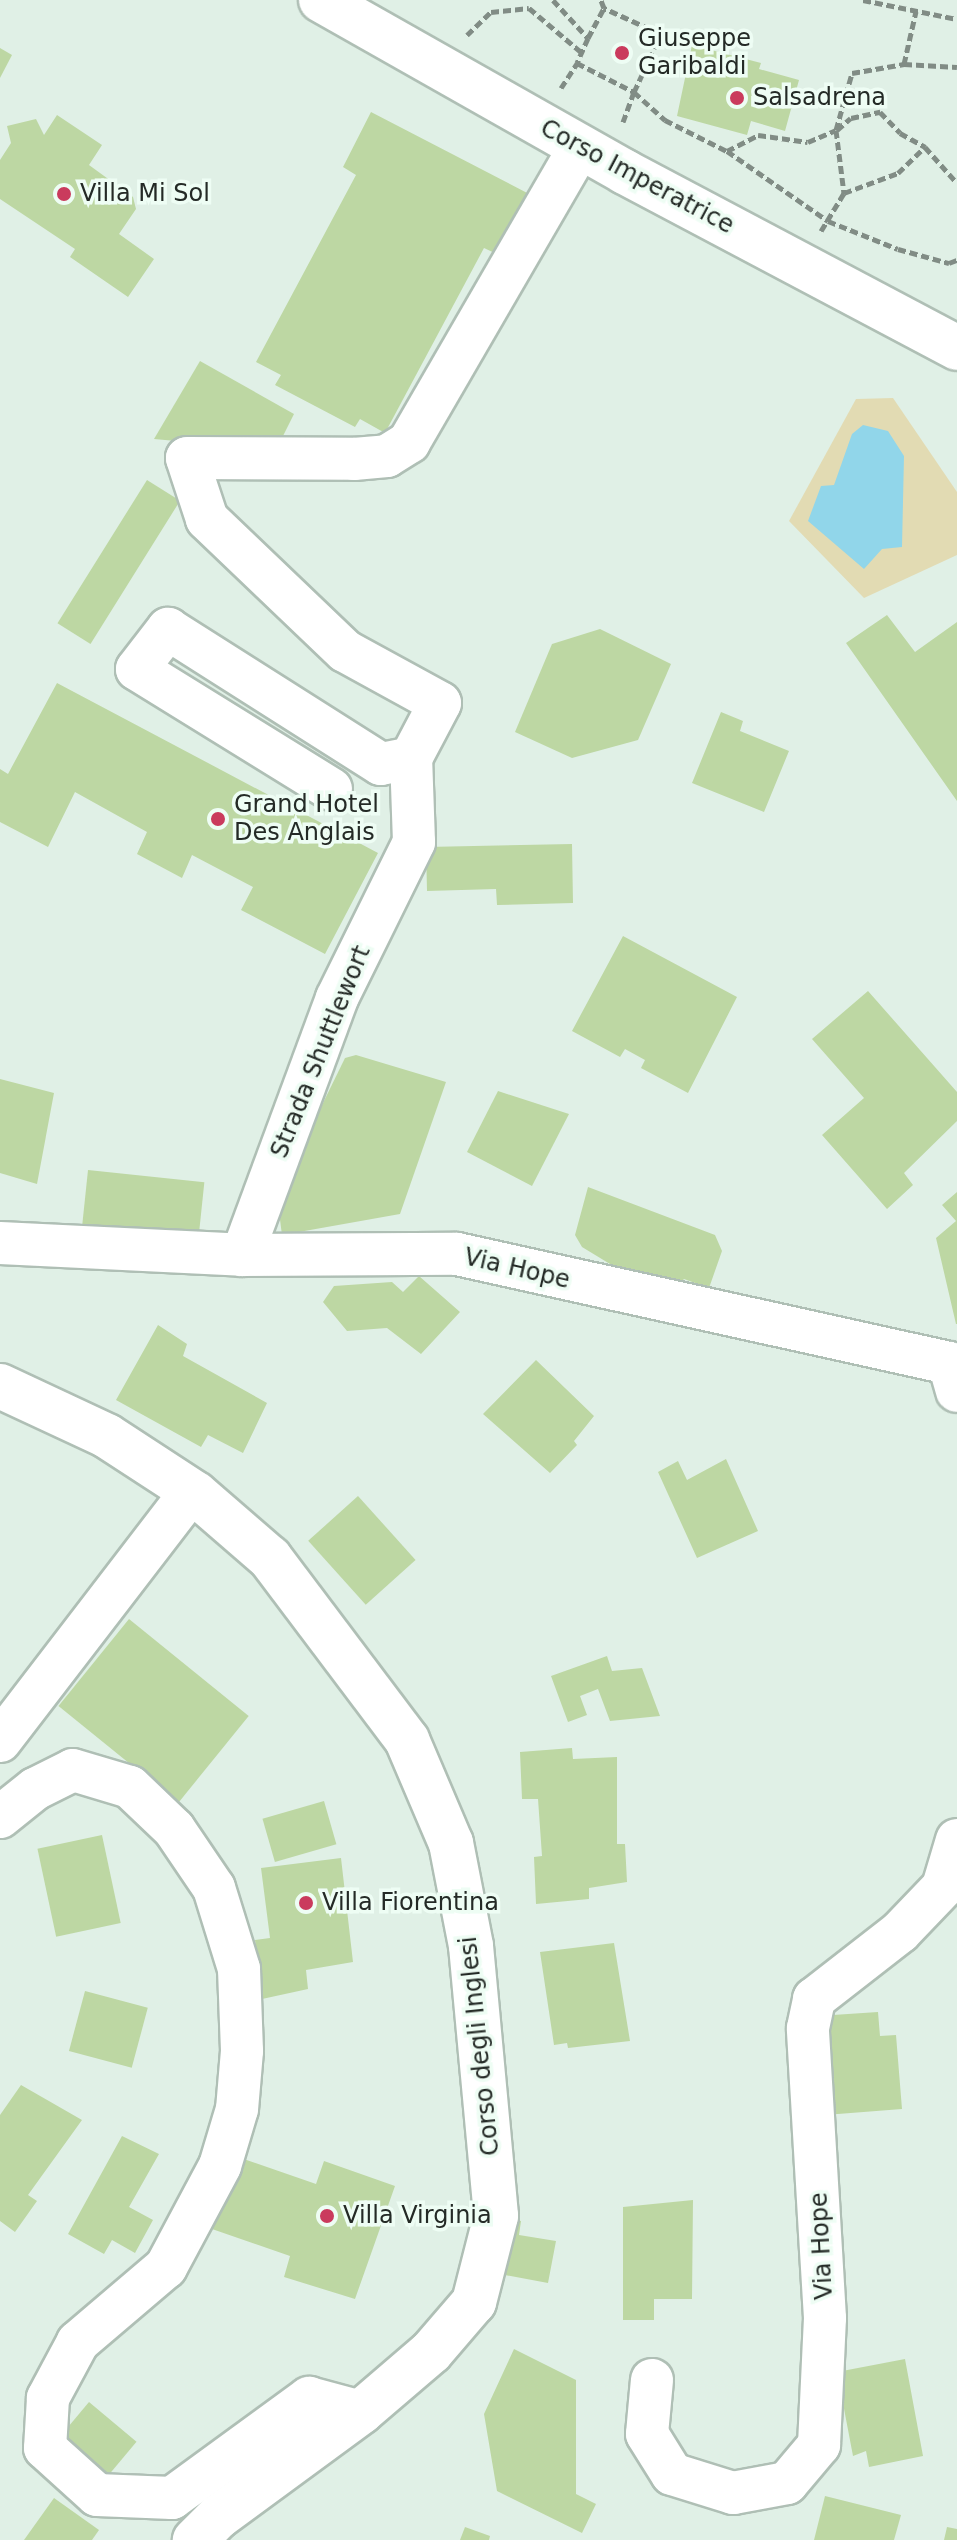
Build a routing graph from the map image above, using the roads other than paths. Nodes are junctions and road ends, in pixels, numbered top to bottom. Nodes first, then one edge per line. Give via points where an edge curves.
1 (321, 0) edge
2 (580, 147) junction
3 (957, 348) edge
4 (411, 758) junction
5 (331, 789) dead end
6 (0, 1243) edge
7 (242, 1255) junction
8 (0, 1386) edge
9 (957, 1391) edge
10 (192, 1491) junction
11 (0, 1741) edge
12 (0, 1817) edge
13 (957, 1840) edge
14 (652, 2380) dead end
15 (361, 2412) junction
16 (195, 2540) edge

1 - 2 main road, Corso Imperatrice
2 - 3 main road, Corso Imperatrice
2 - 4 street via 409,442 387,456 354,459 187,458 207,519 218,530 345,651 440,703
4 - 5 street via 381,764 168,629 137,669
4 - 7 street, Strada Shuttlewort via 414,842 337,998
6 - 7 street, Via Hope
7 - 9 street, Via Hope via 457,1254 949,1363
8 - 10 main road, Corso degli Inglesi via 107,1436
10 - 11 street
10 - 15 main road, Corso degli Inglesi via 270,1558 407,1740 451,1843 471,1946 496,2216 474,2302 431,2352
12 - 15 street via 35,1789 73,1770 130,1787 174,1829 214,1888 239,1969 242,2051 237,2109 220,2166 166,2267 78,2342 48,2398 45,2448 97,2495 172,2498 309,2398
13 - 14 street, Via Hope via 943,1887 900,1932 814,1999 808,2028 825,2318 819,2445 787,2483 733,2493 672,2474 647,2434
15 - 16 main road, Corso degli Inglesi via 218,2517

